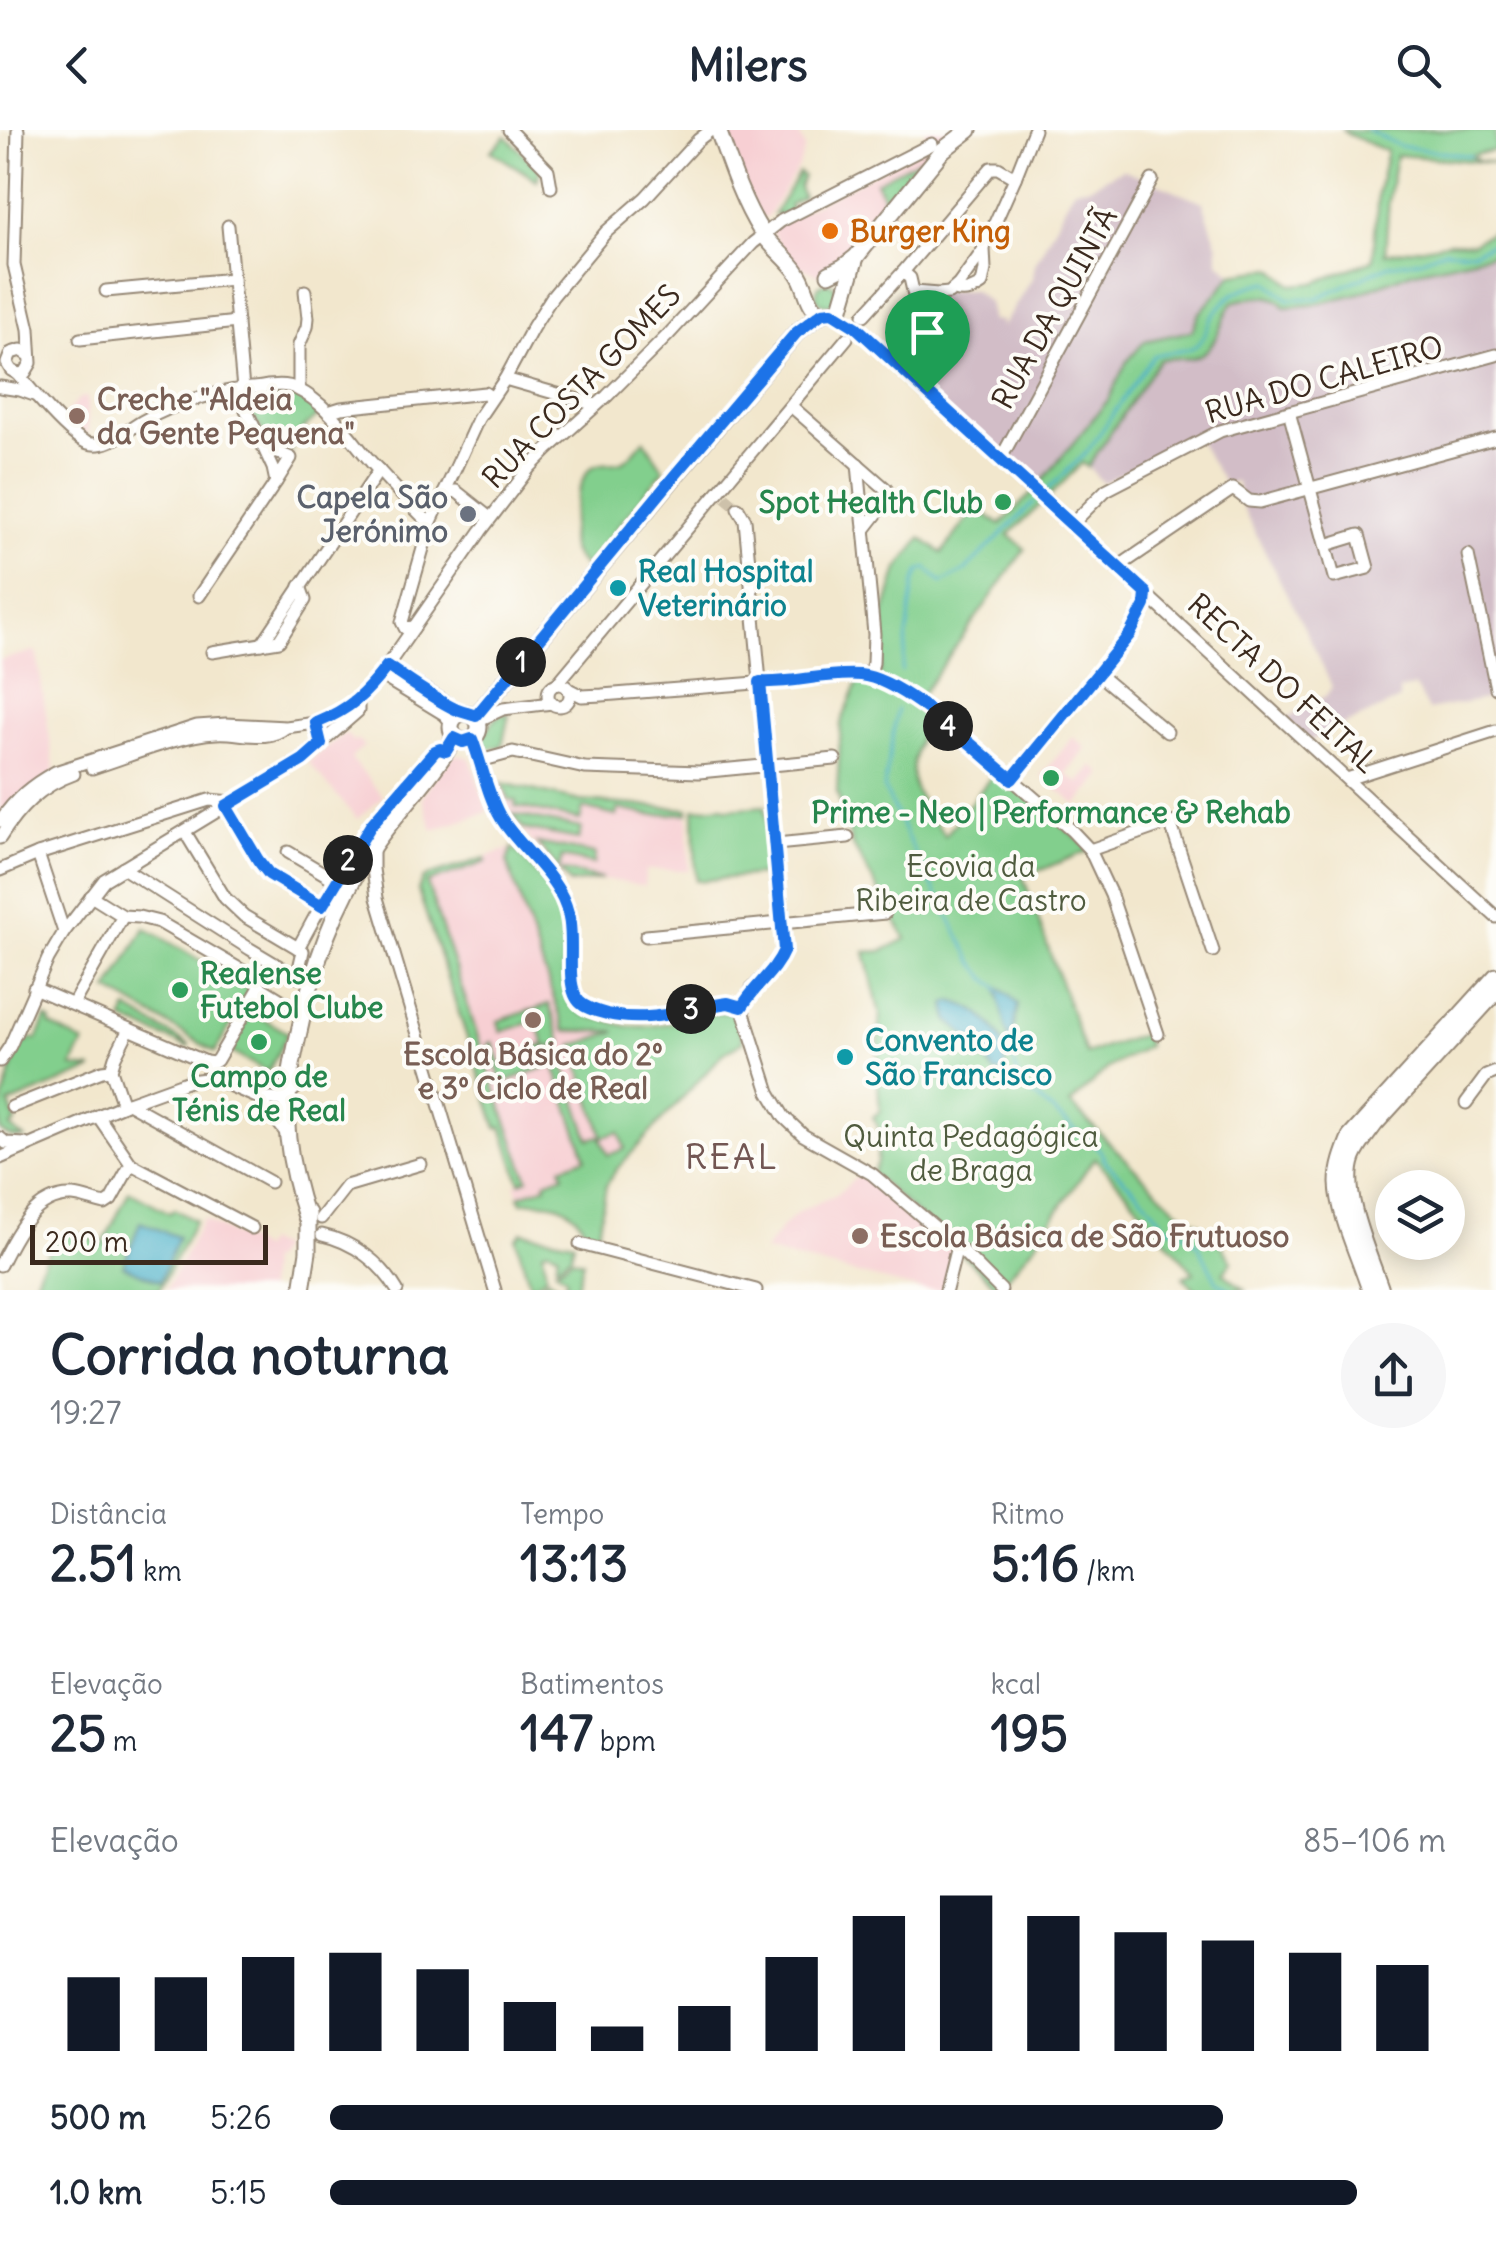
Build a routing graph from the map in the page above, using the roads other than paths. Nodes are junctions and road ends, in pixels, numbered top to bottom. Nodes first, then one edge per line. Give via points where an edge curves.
1 (18, 130) edge
2 (509, 130) edge
3 (1034, 130) edge
4 (962, 131) edge
5 (717, 134) edge
6 (938, 147) junction
7 (1014, 178) junction
8 (1152, 180) dead end
9 (552, 188) dead end
10 (754, 218) junction
11 (780, 221) junction
12 (228, 226) dead end
13 (763, 234) junction
14 (856, 257) junction
15 (791, 263) junction
16 (903, 272) junction
17 (824, 274) junction
18 (233, 280) junction
19 (106, 291) dead end
20 (305, 291) dead end
21 (914, 292) junction
22 (846, 293) junction
23 (808, 296) junction
24 (827, 312) junction
25 (860, 321) junction
26 (237, 322) junction
27 (796, 333) junction
28 (847, 338) dead end
29 (80, 339) dead end
30 (1496, 356) edge
31 (12, 363) edge
32 (505, 379) junction
33 (1, 387) edge
34 (240, 390) junction
35 (299, 390) junction
36 (927, 392) junction
37 (39, 397) junction
38 (492, 397) junction
39 (596, 405) junction
40 (791, 406) junction
41 (328, 412) junction
42 (1289, 412) junction
43 (1496, 438) edge
44 (263, 446) junction
45 (1000, 460) junction
46 (858, 464) junction
47 (379, 470) junction
48 (877, 480) junction
49 (276, 482) junction
50 (1309, 489) junction
51 (444, 493) junction
52 (862, 494) junction
53 (738, 508) tunnel mouth
54 (490, 518) junction
55 (430, 524) junction
56 (1070, 525) junction
57 (864, 530) junction
58 (1326, 545) dead end
59 (1468, 556) dead end
60 (1118, 567) junction
61 (1146, 593) junction
62 (199, 596) dead end
63 (1170, 616) junction
64 (408, 625) junction
65 (1130, 634) junction
66 (212, 652) dead end
67 (383, 670) junction
68 (1098, 674) junction
69 (868, 676) junction
70 (760, 682) junction
71 (1495, 683) edge
72 (564, 686) junction
73 (602, 695) junction
74 (358, 700) junction
75 (558, 704) junction
76 (316, 723) junction
77 (286, 727) junction
78 (462, 727) junction
79 (1496, 731) edge
80 (1167, 732) dead end
81 (472, 739) joint
82 (321, 744) junction
83 (836, 759) dead end
84 (480, 761) junction
85 (768, 765) junction
86 (1012, 779) junction
87 (1347, 780) junction
88 (230, 804) junction
89 (0, 821) edge
90 (185, 832) junction
91 (0, 838) edge
92 (848, 838) dead end
93 (776, 844) junction
94 (373, 848) junction
95 (1090, 850) junction
96 (288, 852) dead end
97 (0, 854) edge
98 (38, 854) junction
99 (6, 867) edge
100 (123, 868) junction
101 (343, 883) junction
102 (90, 896) junction
103 (377, 898) junction
104 (322, 906) junction
105 (885, 913) dead end
106 (124, 916) junction
107 (1496, 917) edge
108 (782, 922) junction
109 (64, 932) junction
110 (646, 936) dead end
111 (298, 948) junction
112 (1213, 951) dead end
113 (313, 976) junction
114 (1496, 976) edge
115 (260, 987) junction
116 (34, 988) junction
117 (1496, 992) edge
118 (72, 1004) junction
119 (288, 1004) dead end
120 (742, 1007) junction
121 (129, 1029) junction
122 (1158, 1034) dead end
123 (0, 1061) edge
124 (111, 1070) junction
125 (290, 1072) junction
126 (1496, 1072) edge
127 (213, 1079) junction
128 (272, 1086) junction
129 (293, 1091) junction
130 (260, 1098) junction
131 (1466, 1103) dead end
132 (126, 1104) junction
133 (12, 1107) dead end
134 (98, 1116) junction
135 (292, 1136) junction
136 (2, 1141) edge
137 (29, 1144) junction
138 (0, 1158) edge
139 (130, 1164) junction
140 (421, 1164) dead end
141 (270, 1182) dead end
142 (314, 1219) junction
143 (252, 1228) dead end
144 (315, 1238) junction
145 (580, 1244) dead end
146 (957, 1246) junction
147 (0, 1265) edge
148 (302, 1290) edge
149 (397, 1290) edge
150 (494, 1290) edge
151 (756, 1290) edge
152 (946, 1290) edge
153 (1000, 1290) edge
154 (1370, 1290) edge
155 (1381, 1290) edge

1 - 31 street via 14,265 29,329
2 - 9 street via 548,170
3 - 7 street
4 - 6 main road
5 - 10 main road, RECTA DO FEITAL
5 - 32 street via 710,144 698,140 606,232 552,298
6 - 11 street, RUA COSTA GOMES
6 - 14 main road
7 - 16 street via 990,168
7 - 21 street via 984,248 954,290
8 - 45 street, RUA DA QUINTÃ
10 - 11 street
10 - 13 main road, RECTA DO FEITAL
11 - 13 street, RUA COSTA GOMES
12 - 18 street
13 - 15 main road, RECTA DO FEITAL
13 - 39 street, RUA COSTA GOMES
14 - 17 main road
14 - 22 main road
15 - 17 main road, RECTA DO FEITAL
15 - 23 main road, RECTA DO FEITAL
16 - 21 street
16 - 25 street
17 - 22 main road, RECTA DO FEITAL via 841,280
17 - 23 main road via 811,281
18 - 19 street
18 - 26 street
20 - 35 street via 308,327 299,345
21 - 36 street via 931,370
22 - 24 main road via 841,308
22 - 25 street, RECTA DO FEITAL
23 - 24 main road, RECTA DO FEITAL via 812,307
23 - 27 main road
24 - 25 street, RECTA DO FEITAL
24 - 27 main road
25 - 36 street, RECTA DO FEITAL
26 - 29 street
26 - 34 street
27 - 78 main road
28 - 40 street
30 - 42 street, RUA DO CALEIRO
31 - 33 street
31 - 37 street
32 - 38 street
32 - 39 street
33 - 37 street
34 - 35 street
34 - 37 street via 146,419 98,444 74,435
34 - 44 street
35 - 41 street
36 - 45 street, RECTA DO FEITAL
38 - 41 street via 486,392
38 - 51 street
39 - 54 street, RUA COSTA GOMES via 538,458
40 - 46 street
40 - 72 street
41 - 47 street
42 - 50 street
42 - 56 street, RUA DO CALEIRO via 1220,430 1106,490
43 - 50 street
44 - 49 street
44 - 49 street via 290,458
45 - 56 street, RECTA DO FEITAL
46 - 48 street
46 - 52 street
47 - 55 street
47 - 66 street via 300,586 305,600 278,641
48 - 52 street
48 - 57 street via 886,489 885,503
49 - 62 street
50 - 58 street
50 - 60 street via 1260,502 1233,490
51 - 54 street via 456,491
51 - 55 street
52 - 57 street
53 - 70 street via 745,520
54 - 64 street, RUA COSTA GOMES
55 - 64 street
56 - 60 street, RECTA DO FEITAL
57 - 69 street via 874,634
59 - 71 street
60 - 61 street, RECTA DO FEITAL
61 - 63 street, RECTA DO FEITAL
61 - 65 street
63 - 65 street via 1146,621
63 - 87 street, RECTA DO FEITAL
64 - 67 street
65 - 68 street
67 - 74 street
67 - 78 street
68 - 80 street
68 - 86 street
69 - 70 street
69 - 86 street via 912,697
70 - 73 street
70 - 85 street
72 - 73 street via 582,696
72 - 75 street via 570,696
72 - 75 street via 548,693
73 - 75 street
74 - 76 street
74 - 82 street via 358,710
75 - 78 street via 504,709
76 - 77 street
76 - 82 street
77 - 89 street via 197,726 90,760 38,782
77 - 91 street via 274,736 193,737 60,779 32,797
78 - 81 main road via 463,742
78 - 94 main road
78 - 101 street via 371,825
79 - 87 street
81 - 84 street
82 - 88 street
83 - 85 street
84 - 85 street via 513,752 585,768 699,772
84 - 120 street via 501,818 567,908 576,1000 587,1009 642,1019 728,1003
85 - 93 street
86 - 95 street
87 - 107 street, RECTA DO FEITAL
88 - 90 street
88 - 98 street via 209,800
88 - 104 street via 269,874
90 - 100 street
90 - 111 street via 234,907
92 - 93 street
93 - 108 street
94 - 101 main road
94 - 103 street
95 - 112 street via 1170,822
95 - 122 street via 1112,895
96 - 101 street
97 - 99 street
98 - 99 street
98 - 109 street
100 - 102 street
100 - 111 street via 298,977
101 - 103 street via 364,884
101 - 104 street
101 - 113 main road
102 - 106 street
102 - 109 street
103 - 150 street
104 - 111 street
105 - 108 street
106 - 115 street via 159,922
106 - 118 street
108 - 110 street
108 - 120 street via 780,960
109 - 116 street
113 - 125 main road
113 - 129 main road
114 - 154 main road via 1350,1137 1338,1182
115 - 119 street
115 - 121 street via 213,1063
116 - 118 street
116 - 123 street
117 - 155 main road via 1376,1124 1352,1162 1351,1201
118 - 121 street
120 - 146 street via 769,1092 784,1117 872,1174
121 - 124 street
124 - 132 street
124 - 133 street
125 - 128 street
125 - 129 main road
126 - 131 street
127 - 128 street
127 - 130 street
127 - 132 street
128 - 129 street
129 - 130 street via 282,1100
129 - 135 main road
130 - 135 street
132 - 134 street
132 - 141 street
134 - 137 street
134 - 139 street
135 - 142 main road
136 - 137 street
137 - 138 street
139 - 143 street
139 - 147 street via 106,1204 57,1197 34,1211
140 - 142 street via 346,1186
142 - 144 main road
144 - 148 main road
144 - 149 street via 373,1260
145 - 151 street
146 - 152 street
146 - 153 street

